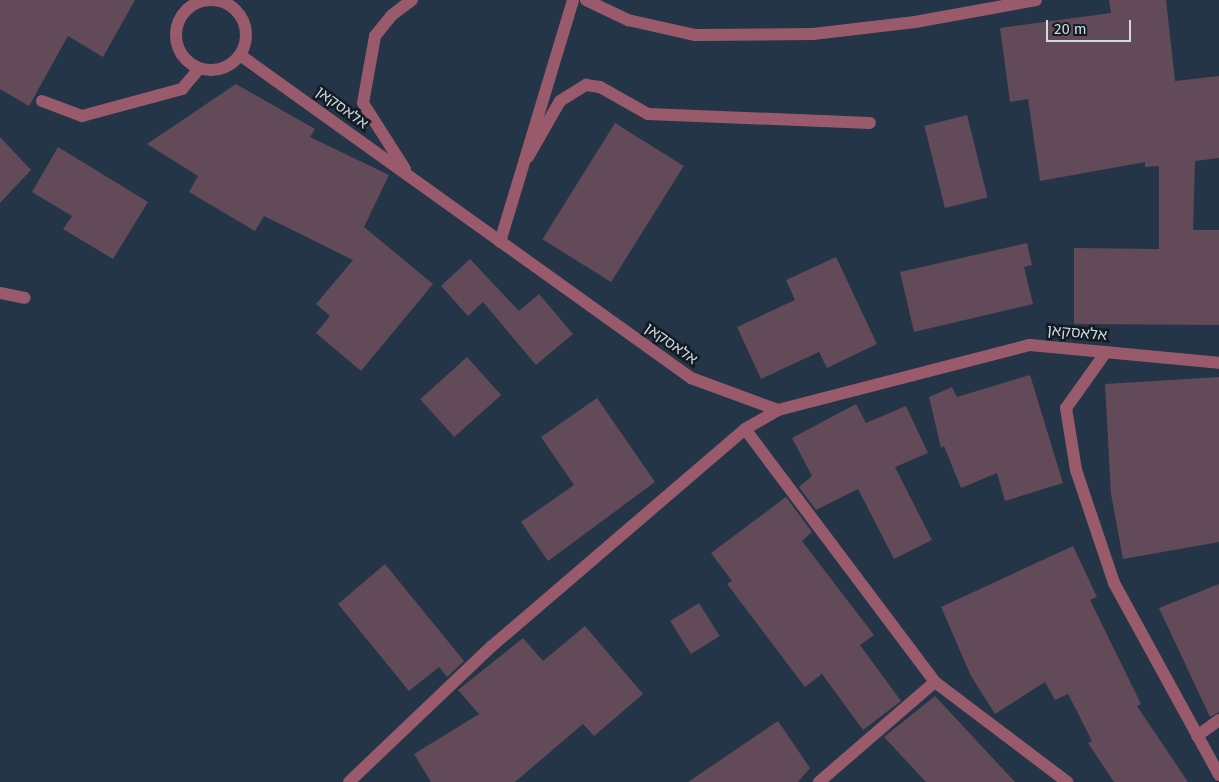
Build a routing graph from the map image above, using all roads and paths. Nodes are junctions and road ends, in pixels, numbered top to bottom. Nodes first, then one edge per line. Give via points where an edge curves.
1 (205, 0) edge
2 (412, 0) edge
3 (573, 0) edge
4 (586, 0) edge
5 (1036, 0) edge
6 (240, 55) junction
7 (199, 69) junction
8 (42, 101) dead end
9 (870, 123) dead end
10 (528, 157) junction
11 (411, 178) junction
12 (500, 242) junction
13 (0, 293) edge
14 (25, 298) dead end
15 (1106, 352) junction
16 (1219, 363) edge
17 (778, 410) junction
18 (745, 429) junction
19 (935, 682) junction
20 (1219, 720) edge
21 (1197, 736) junction
22 (1219, 775) edge
23 (1059, 779) edge
24 (349, 782) edge
25 (819, 782) edge

1 - 6 street via 228,5 243,21 245,44
1 - 7 street via 185,12 176,32 181,54
2 - 11 street via 392,15 375,36 363,103
3 - 10 street
4 - 5 street via 628,20 704,35 813,34 914,22
6 - 7 street via 222,69
6 - 11 street, אלאסקאן
7 - 8 street via 182,90 82,116
9 - 10 street via 648,114 600,87 586,85 560,101
10 - 12 street
11 - 12 street, אלאסקאן
12 - 17 street, אלאסקאן via 691,378
13 - 14 street
15 - 16 street, אלאסקאן
15 - 17 street, אלאסקאן via 1030,344
15 - 21 street via 1066,408 1076,470 1114,583
17 - 18 street
18 - 19 street
18 - 24 street via 492,646
19 - 23 street
19 - 25 street
20 - 21 street
21 - 22 street

